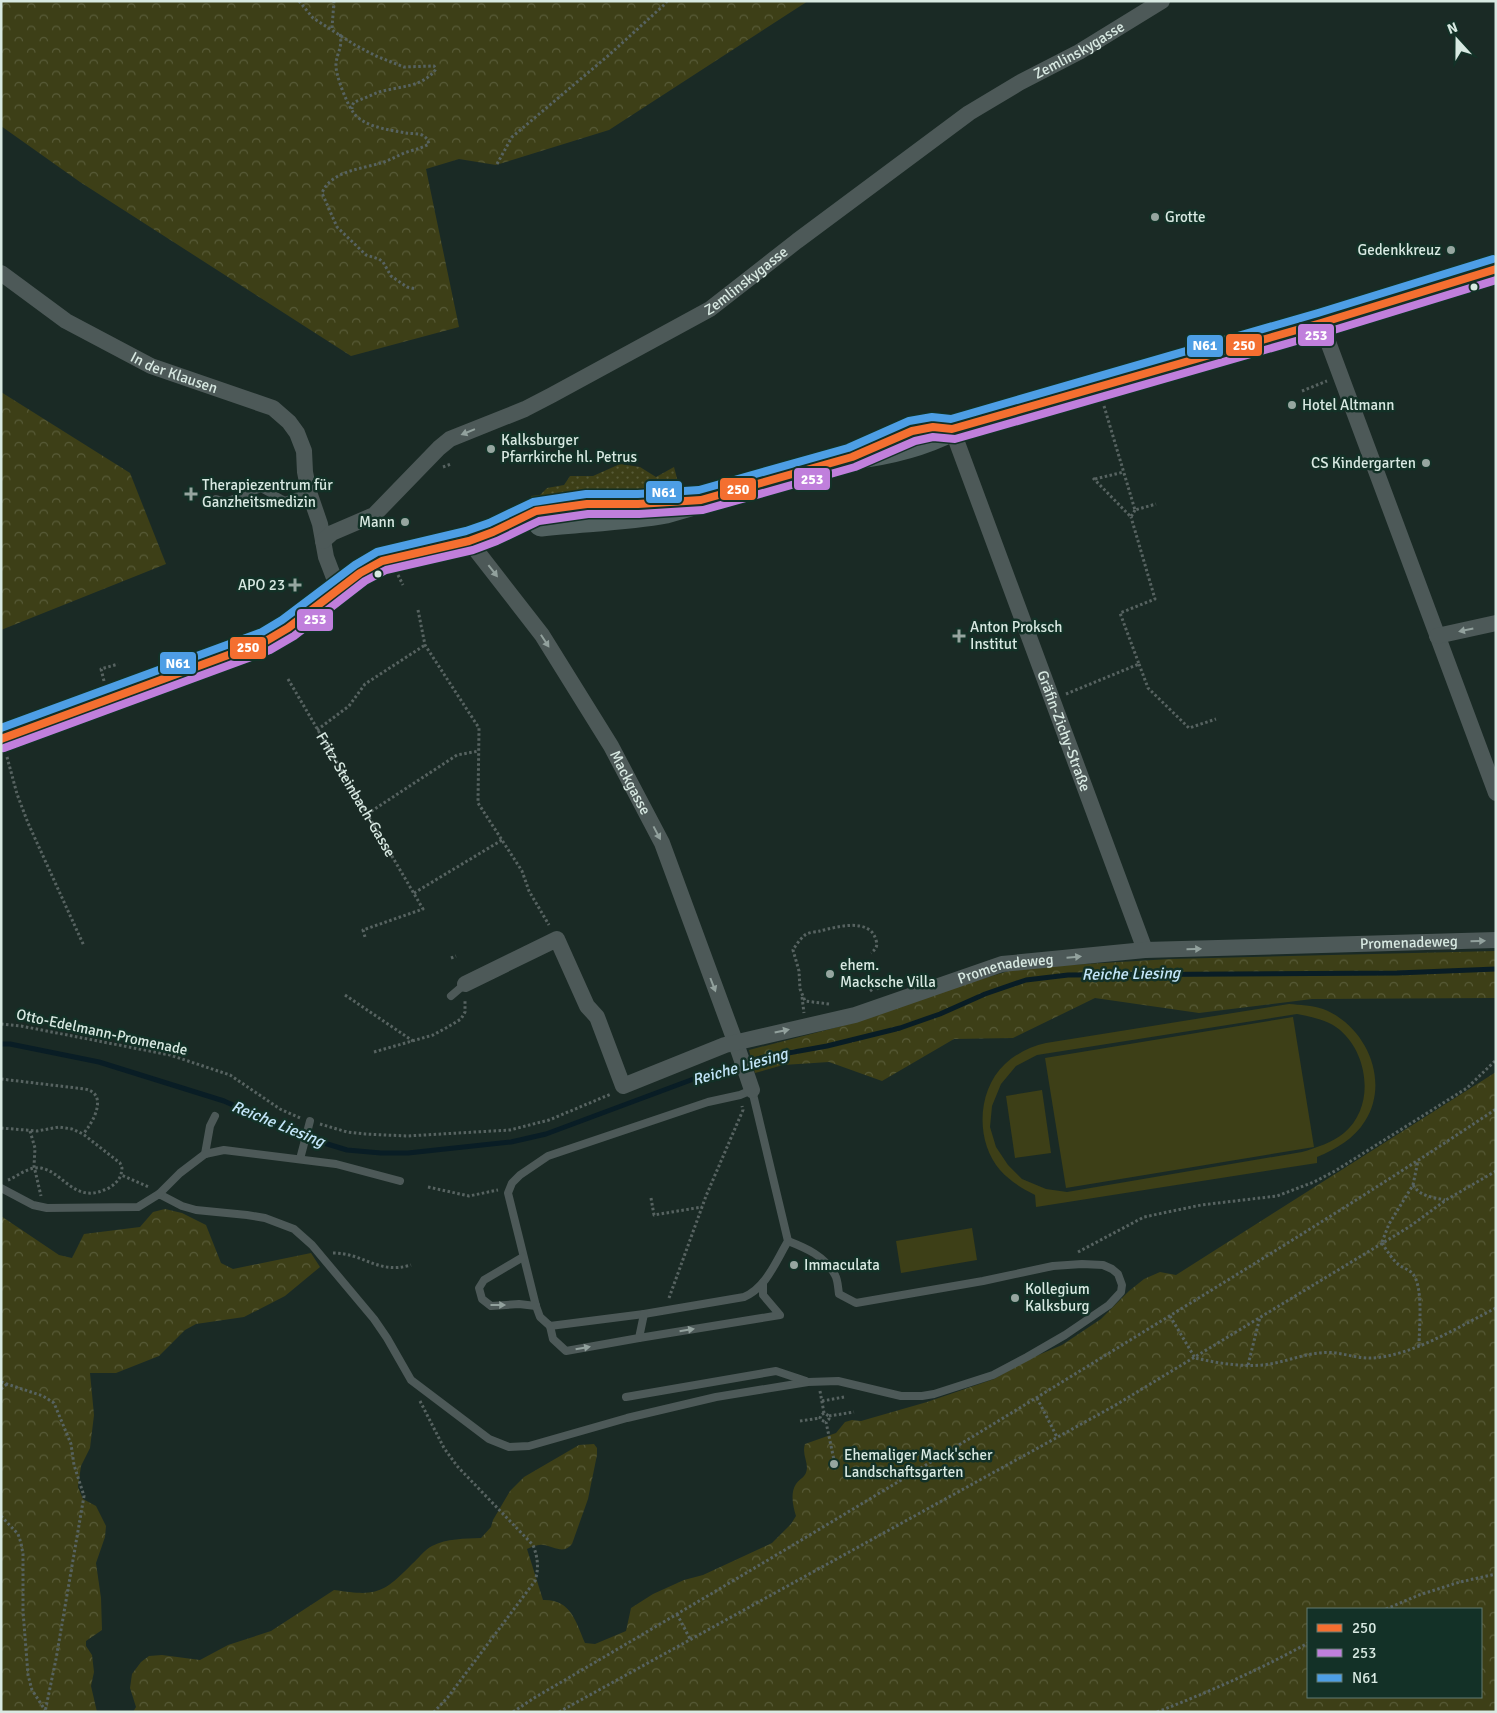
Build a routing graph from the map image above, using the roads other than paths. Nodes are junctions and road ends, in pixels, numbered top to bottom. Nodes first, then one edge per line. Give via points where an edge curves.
1 (1162, 1) edge
2 (1496, 269) edge
3 (1, 273) edge
4 (1322, 323) junction
5 (952, 429) junction
6 (309, 492) junction
7 (216, 499) dead end
8 (323, 540) junction
9 (469, 540) junction
10 (339, 591) junction
11 (1496, 624) edge
12 (1437, 636) junction
13 (3, 747) edge
14 (1496, 792) edge
15 (1496, 940) edge
16 (1145, 950) junction
17 (464, 984) joint
18 (451, 996) dead end
19 (737, 1047) junction
20 (746, 1087) junction
21 (215, 1116) dead end
22 (310, 1120) road end
23 (205, 1154) junction
24 (300, 1159) junction
25 (400, 1181) dead end
26 (1, 1188) edge
27 (159, 1194) junction
28 (788, 1241) junction
29 (523, 1257) junction
30 (763, 1283) junction
31 (536, 1306) junction
32 (644, 1314) junction
33 (550, 1326) junction
34 (639, 1338) junction
35 (808, 1382) junction
36 (626, 1396) dead end

1 -> 8 street, Zemlinskygasse via 969,113 710,309 552,395 450,439 374,515
2 - 4 main road
3 - 6 street, In der Klausen via 66,321 151,366 273,408 297,433 304,451
4 - 5 main road
4 - 12 street
5 - 9 main road via 902,448 852,457 701,500 587,504
5 - 16 street, Gräfin-Zichy-Straße
6 - 7 lane via 284,501 261,488 226,502
6 - 8 street, In der Klausen
8 - 10 street, In der Klausen
9 - 10 main road via 392,558 360,573
9 -> 19 street, Mackgasse via 542,635 611,746 662,843
10 - 13 main road via 288,628 252,647
11 -> 12 street
12 - 14 street
16 -> 15 street, Promenadeweg
19 -> 16 street, Promenadeweg via 855,1015 1002,964
17 - 18 lane
17 - 19 street, Promenadeweg via 557,939 586,1006 597,1017 623,1086
19 - 20 street, Mackgasse
20 - 28 lane
20 - 29 lane via 548,1156 520,1175 508,1193
21 - 23 lane
22 - 24 lane
23 - 24 lane via 224,1150
23 - 27 lane
24 - 25 lane via 336,1164
26 - 27 lane via 40,1208 134,1207
27 - 35 lane via 182,1206 247,1215 282,1224 302,1235 374,1319 411,1380 501,1445 516,1448 543,1443 627,1418 716,1397
28 - 30 lane
28 - 35 lane via 823,1259 836,1276 839,1294 856,1303 983,1282 1053,1266 1103,1265 1118,1274 1120,1280 1121,1292 1110,1305 1065,1335 993,1375 954,1388 922,1396 901,1396 838,1381
29 - 31 lane
29 -> 31 lane via 484,1280 479,1288 482,1299 490,1306
30 - 32 lane via 754,1293 744,1297
34 -> 30 lane via 780,1315 763,1295
31 - 33 lane via 540,1317
32 - 33 lane
32 - 34 lane
33 -> 34 lane via 553,1339 566,1351
35 - 36 lane via 776,1371

